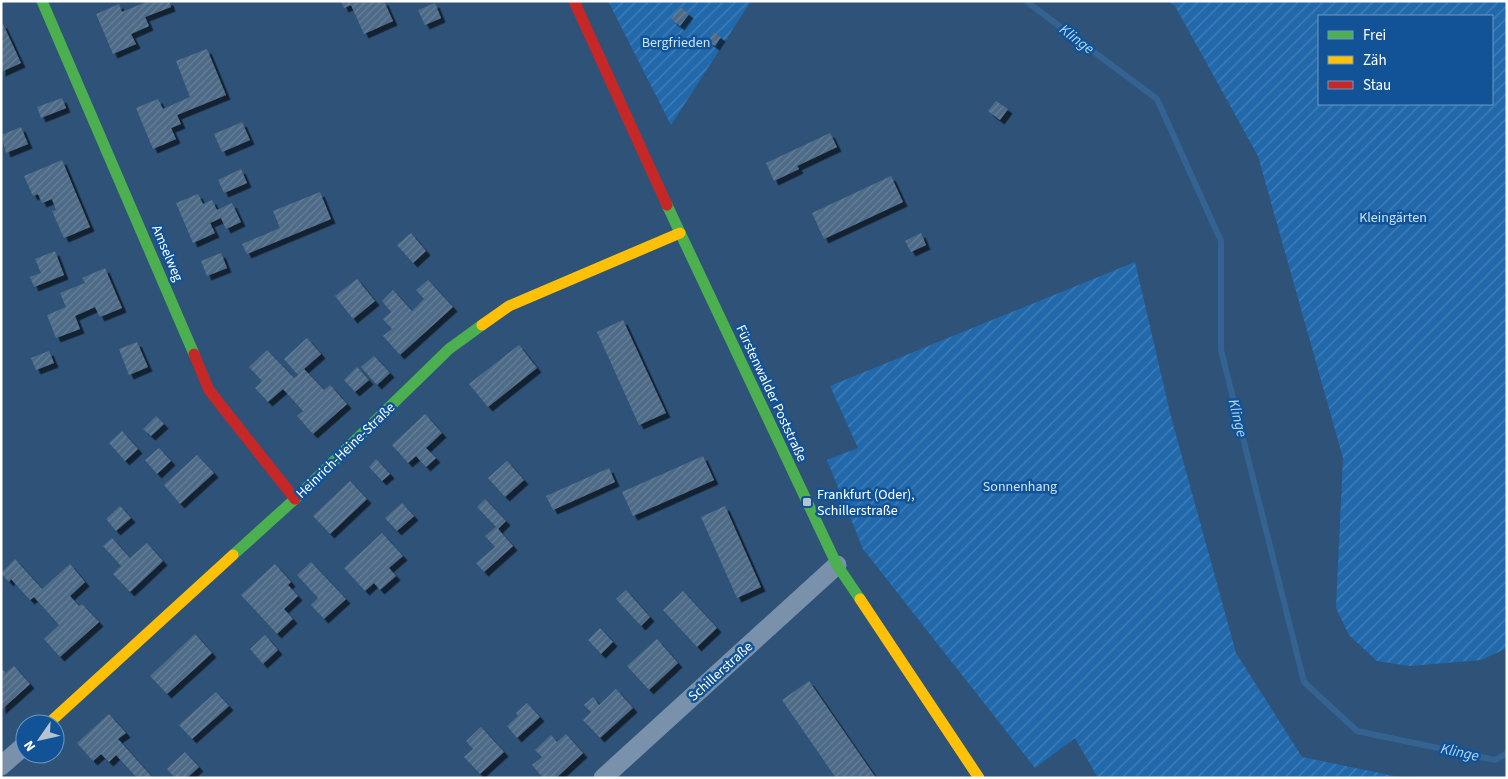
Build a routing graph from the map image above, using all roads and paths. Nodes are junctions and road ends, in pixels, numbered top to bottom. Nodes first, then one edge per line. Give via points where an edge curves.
1 (42, 1) edge
2 (574, 1) edge
3 (680, 233) junction
4 (294, 499) junction
5 (837, 565) junction
6 (59, 714) edge
7 (15, 754) edge
8 (1, 766) edge
9 (603, 778) edge
10 (979, 778) edge

1 - 4 street, Amselweg via 209,390
2 - 3 street, Fürstenwalder Poststraße
3 - 4 street, Heinrich-Heine-Straße via 509,306 449,349
3 - 5 street, Fürstenwalder Poststraße
4 - 6 street, Heinrich-Heine-Straße
5 - 9 street, Schillerstraße
5 - 10 street, Fürstenwalder Poststraße
7 - 8 street

